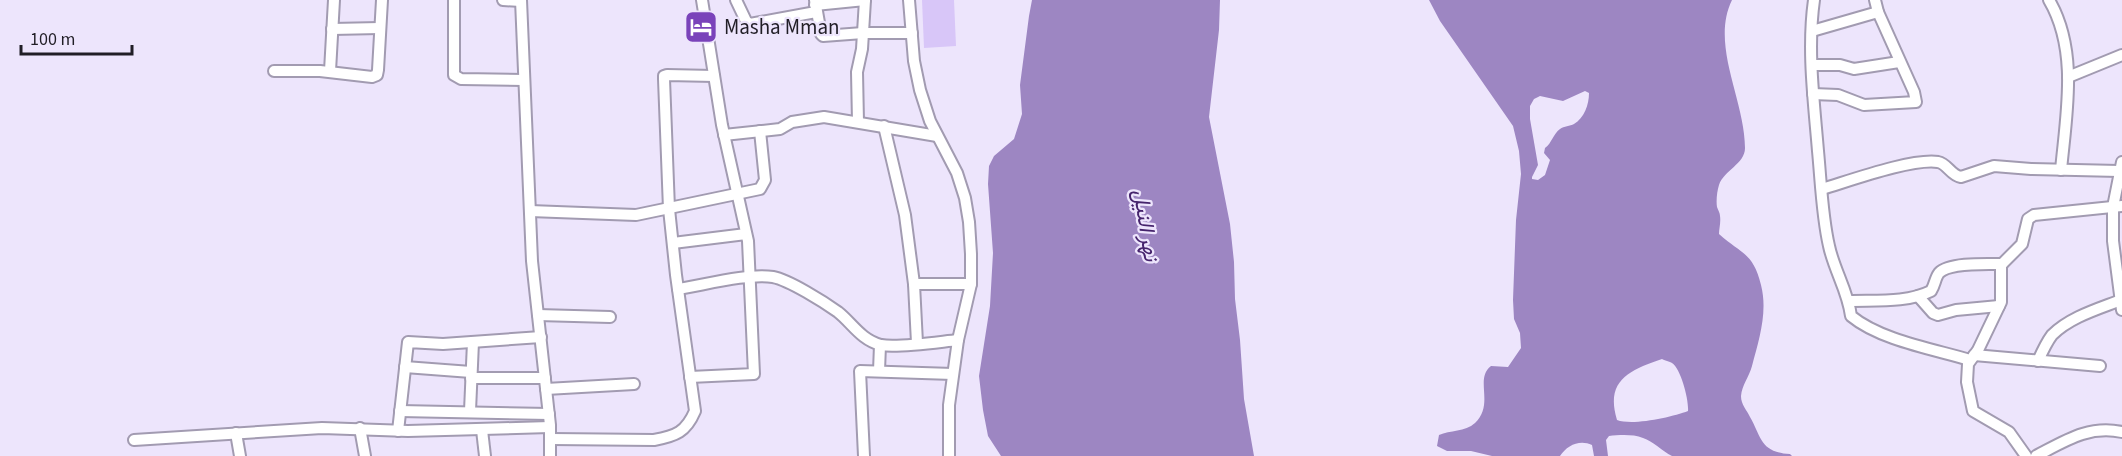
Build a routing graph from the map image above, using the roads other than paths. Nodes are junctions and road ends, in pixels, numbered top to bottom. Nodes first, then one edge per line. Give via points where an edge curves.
1 (334, 0) edge
2 (382, 0) edge
3 (454, 0) edge
4 (503, 0) edge
5 (521, 0) edge
6 (702, 0) edge
7 (736, 0) edge
8 (865, 0) edge
9 (909, 0) edge
10 (1814, 0) edge
11 (1875, 0) edge
12 (2049, 0) edge
13 (815, 6) edge
14 (1878, 12) junction
15 (380, 28) junction
16 (332, 29) junction
17 (1812, 31) junction
18 (863, 33) junction
19 (912, 33) junction
20 (2122, 55) edge
21 (1899, 62) junction
22 (1812, 65) junction
23 (274, 71) dead end
24 (330, 71) junction
25 (714, 76) junction
26 (2068, 77) junction
27 (524, 80) junction
28 (1813, 94) junction
29 (858, 122) junction
30 (884, 126) junction
31 (760, 132) junction
32 (724, 135) junction
33 (937, 136) junction
34 (2121, 167) edge
35 (2061, 170) junction
36 (1822, 189) junction
37 (736, 194) junction
38 (2118, 207) edge
39 (669, 209) junction
40 (530, 211) junction
41 (746, 234) junction
42 (673, 243) junction
43 (2120, 260) edge
44 (2002, 264) junction
45 (749, 278) junction
46 (914, 284) junction
47 (971, 284) junction
48 (2121, 285) edge
49 (678, 289) junction
50 (1918, 296) junction
51 (1849, 301) junction
52 (2121, 305) edge
53 (2000, 306) junction
54 (538, 315) junction
55 (610, 317) dead end
56 (541, 337) junction
57 (958, 340) junction
58 (473, 342) junction
59 (917, 343) junction
60 (880, 345) junction
61 (1972, 358) junction
62 (2038, 360) junction
63 (2100, 366) dead end
64 (405, 367) junction
65 (879, 371) junction
66 (953, 374) junction
67 (471, 375) junction
68 (690, 377) junction
69 (546, 383) junction
70 (634, 384) dead end
71 (400, 411) junction
72 (470, 411) junction
73 (549, 414) junction
74 (360, 428) junction
75 (482, 430) junction
76 (398, 431) junction
77 (2122, 432) edge
78 (236, 433) junction
79 (550, 433) junction
80 (134, 440) dead end
81 (240, 456) edge
82 (365, 456) edge
83 (485, 456) edge
84 (550, 456) edge
85 (864, 456) edge
86 (949, 456) edge
87 (2026, 456) edge
88 (2036, 456) edge

1 - 16 street
2 - 15 street
3 - 27 street via 454,75 461,79
4 - 5 street
5 - 27 street
6 - 25 street
7 - 13 street via 750,24
8 - 13 street
8 - 18 street
9 - 19 street
10 - 17 street
11 - 14 street
12 - 26 street via 2062,26
13 - 18 street via 823,36
14 - 17 street
14 - 21 street
15 - 16 street
15 - 24 street via 376,75
16 - 24 street
17 - 22 street
18 - 19 street
18 - 29 street via 857,72
19 - 33 street via 920,90
20 - 26 street
21 - 22 street via 1854,69
21 - 28 street via 1917,99 1915,103 1864,105 1838,95
22 - 28 street
23 - 24 street
25 - 32 street
25 - 39 street via 664,76
26 - 35 street
27 - 40 street
28 - 36 street
29 - 30 street
29 - 31 street via 824,117
30 - 33 street
30 - 46 street via 905,215
31 - 32 street
31 - 37 street via 764,185
32 - 37 street
33 - 47 street via 949,155 965,198
34 - 35 street
34 - 38 street
35 - 36 street via 1994,166 1961,177 1952,174 1944,164 1931,162 1889,168
36 - 51 street via 1830,252
37 - 39 street
37 - 41 street
38 - 43 street via 2114,241
38 - 44 street via 2034,215 2028,219 2022,244
39 - 40 street via 629,215
39 - 42 street
40 - 54 street
41 - 42 street
41 - 45 street
42 - 49 street
43 - 48 street
44 - 50 street via 1943,270 1931,291
44 - 53 street
45 - 49 street
45 - 60 street via 772,277 788,282 835,309 860,334
45 - 68 street via 754,374
46 - 47 street
46 - 59 street
47 - 57 street
48 - 52 street
49 - 68 street
50 - 51 street
50 - 53 street via 1938,315
51 - 61 street via 1851,315 1886,335
52 - 62 street via 2080,316 2061,328 2047,342
53 - 61 street
54 - 55 street
54 - 56 street
56 - 58 street
56 - 69 street
57 - 59 street
57 - 66 street
58 - 64 street via 408,342
58 - 67 street
59 - 60 street
60 - 65 street
61 - 62 street
61 - 87 street via 1967,382 1973,411 2009,432
62 - 63 street
64 - 67 street
64 - 71 street
65 - 66 street
65 - 85 street via 860,371
66 - 86 street
67 - 69 street
67 - 72 street
68 - 79 street via 695,411 682,431 669,437 654,440
69 - 70 street
69 - 73 street
71 - 72 street
71 - 76 street
72 - 73 street
73 - 79 street
74 - 76 street
74 - 78 street
74 - 82 street
75 - 76 street
75 - 79 street
75 - 83 street
77 - 88 street via 2086,432
78 - 80 street
78 - 81 street
79 - 84 street

